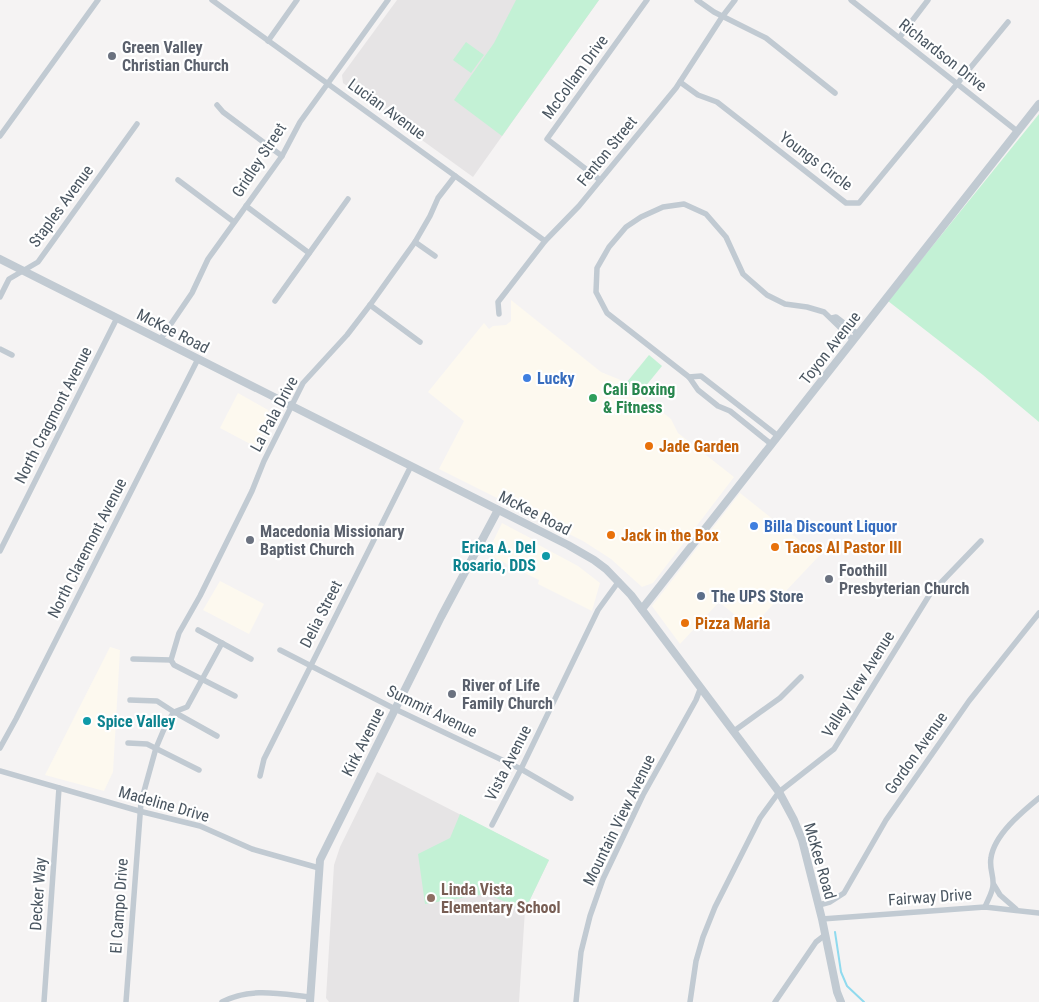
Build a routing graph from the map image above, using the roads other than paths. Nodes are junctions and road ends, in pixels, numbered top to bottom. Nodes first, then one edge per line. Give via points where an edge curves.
1 (98, 0) edge
2 (212, 0) edge
3 (297, 0) edge
4 (388, 0) edge
5 (647, 0) edge
6 (697, 0) edge
7 (736, 0) edge
8 (851, 0) edge
9 (928, 0) edge
10 (722, 16) junction
11 (1008, 22) dead end
12 (899, 38) junction
13 (268, 40) junction
14 (680, 82) junction
15 (328, 84) junction
16 (957, 84) junction
17 (835, 93) dead end
18 (1039, 104) edge
19 (218, 105) dead end
20 (137, 124) dead end
21 (1017, 131) junction
22 (0, 136) edge
23 (282, 156) junction
24 (455, 176) junction
25 (178, 180) dead end
26 (600, 180) junction
27 (348, 199) dead end
28 (246, 206) junction
29 (234, 222) junction
30 (545, 241) junction
31 (415, 242) junction
32 (309, 252) junction
33 (435, 256) dead end
34 (0, 259) edge
35 (24, 271) junction
36 (0, 297) edge
37 (275, 301) dead end
38 (370, 305) junction
39 (499, 314) dead end
40 (117, 318) junction
41 (856, 337) junction
42 (160, 340) junction
43 (420, 342) dead end
44 (0, 349) edge
45 (12, 355) dead end
46 (198, 359) junction
47 (689, 378) junction
48 (292, 406) junction
49 (778, 436) junction
50 (771, 444) junction
51 (411, 466) junction
52 (498, 510) junction
53 (981, 540) dead end
54 (0, 551) edge
55 (619, 581) junction
56 (642, 610) junction
57 (1039, 613) edge
58 (198, 630) dead end
59 (222, 643) junction
60 (280, 650) dead end
61 (133, 659) dead end
62 (251, 659) dead end
63 (171, 660) junction
64 (311, 666) junction
65 (801, 677) dead end
66 (203, 680) junction
67 (701, 687) junction
68 (235, 696) dead end
69 (130, 700) dead end
70 (395, 709) junction
71 (174, 712) junction
72 (734, 731) junction
73 (217, 736) dead end
74 (128, 743) dead end
75 (0, 748) edge
76 (156, 748) junction
77 (521, 769) junction
78 (199, 770) dead end
79 (0, 771) edge
80 (260, 776) dead end
81 (60, 788) junction
82 (779, 792) junction
83 (571, 798) dead end
84 (1039, 798) edge
85 (139, 811) junction
86 (492, 825) dead end
87 (319, 868) junction
88 (994, 885) junction
89 (818, 905) junction
90 (985, 907) junction
91 (1017, 910) junction
92 (1039, 913) edge
93 (822, 920) junction
94 (825, 935) junction
95 (311, 999) edge
96 (44, 1002) edge
97 (126, 1002) edge
98 (222, 1002) edge
99 (576, 1002) edge
100 (690, 1002) edge
101 (776, 1002) edge
102 (841, 1002) edge

1 - 22 street
2 - 13 street, Lucian Avenue
3 - 13 street
4 - 15 street, Gridley Street
5 - 26 street, McCollam Drive via 547,139
6 - 10 street
7 - 10 street, Fenton Street
8 - 12 street, Richardson Drive
9 - 12 street
10 - 14 street, Fenton Street
10 - 17 street via 766,38
11 - 16 street
12 - 16 street, Richardson Drive
13 - 15 street, Lucian Avenue
14 - 16 street, Youngs Circle via 698,95 717,102 846,203 859,203
14 - 26 street, Fenton Street
15 - 23 street, Gridley Street via 300,122
15 - 24 street, Lucian Avenue
16 - 21 street, Richardson Drive
18 - 21 street, Toyon Avenue
19 - 23 street
20 - 35 street, Staples Avenue via 38,262
21 - 41 street, Toyon Avenue
23 - 28 street, Gridley Street
24 - 30 street, Lucian Avenue
24 - 31 street, La Pala Drive via 438,198
25 - 29 street
26 - 30 street, Fenton Street
27 - 32 street
28 - 29 street, Gridley Street
28 - 32 street
29 - 42 street, Gridley Street
30 - 39 street, Fenton Street via 498,302
31 - 33 street
31 - 38 street, La Pala Drive
32 - 37 street
34 - 35 street, McKee Road
35 - 36 street, Staples Avenue via 9,279
35 - 40 street, McKee Road
38 - 43 street
38 - 48 street, La Pala Drive via 303,383
40 - 42 street, McKee Road
40 - 54 street, North Cragmont Avenue
41 - 47 street via 824,312 785,304 767,295 743,274 726,237 706,214 684,204 663,207 626,227 609,247 597,268 596,292 607,313
41 - 49 street, Toyon Avenue
42 - 46 street, McKee Road
44 - 45 street
46 - 48 street, McKee Road
46 - 75 street, North Claremont Avenue
47 - 49 street via 701,376
47 - 50 street via 698,390
48 - 51 street, McKee Road
48 - 63 street, La Pala Drive via 179,633
49 - 50 street, Toyon Avenue
50 - 56 street, Toyon Avenue
51 - 52 street, McKee Road
51 - 64 street, Delia Street
52 - 55 street, McKee Road via 594,560
52 - 70 street, Kirk Avenue
53 - 82 street, Valley View Avenue via 930,594 834,749
55 - 56 street, McKee Road
55 - 77 street, Vista Avenue via 598,610
56 - 67 street, McKee Road
57 - 89 street, Gordon Avenue via 943,738 886,820 844,893
58 - 59 street
59 - 62 street
59 - 66 street
60 - 64 street, Summit Avenue
61 - 63 street
63 - 66 street
64 - 70 street, Summit Avenue
64 - 80 street, Delia Street via 264,759
65 - 72 street via 780,698
66 - 68 street
66 - 71 street via 187,707
67 - 72 street, McKee Road
67 - 99 street, Mountain View Avenue via 603,879 581,952
69 - 71 street via 157,701
70 - 77 street, Summit Avenue
70 - 87 street, Kirk Avenue via 325,848
71 - 73 street
71 - 76 street, El Campo Drive
72 - 82 street, McKee Road
74 - 76 street
76 - 78 street
76 - 85 street, El Campo Drive
77 - 83 street, Summit Avenue
77 - 86 street, Vista Avenue
79 - 81 street, Madeline Drive
81 - 85 street, Madeline Drive
81 - 96 street, Decker Way
82 - 89 street, McKee Road via 802,840
82 - 100 street, Valley View Avenue via 760,818 715,907 696,962
84 - 88 street via 1014,820 995,846 990,866
85 - 87 street, Madeline Drive via 200,826 252,849
85 - 97 street, El Campo Drive
87 - 95 street, Kirk Avenue
88 - 90 street
88 - 91 street
89 - 93 street, McKee Road
90 - 91 street, Fairway Drive
90 - 93 street, Fairway Drive
91 - 92 street, Fairway Drive
93 - 94 street, McKee Road
94 - 101 street via 816,942
94 - 102 street, McKee Road
95 - 98 street via 251,992

